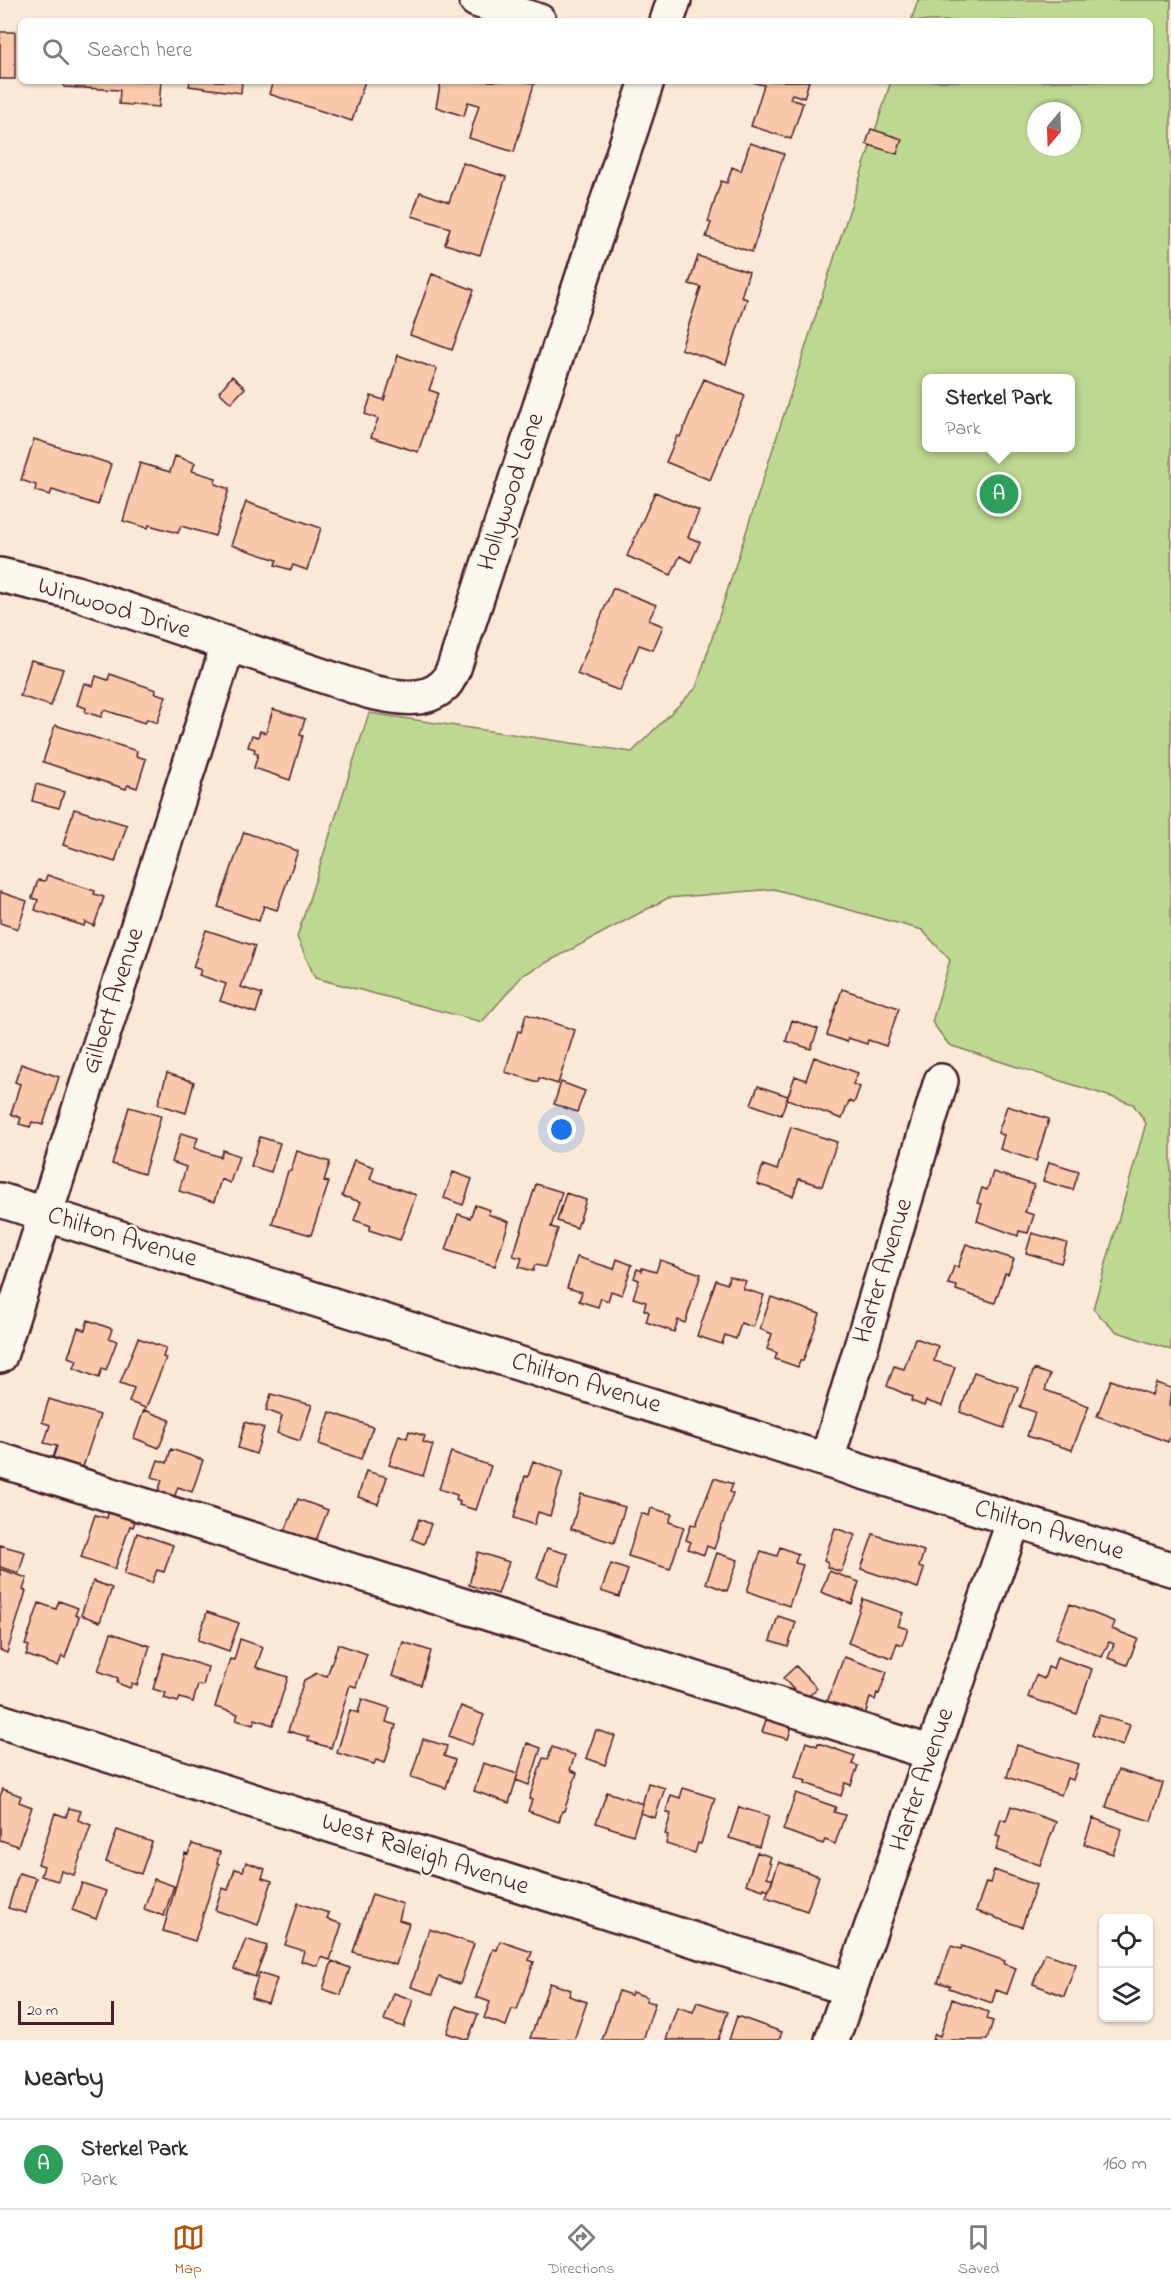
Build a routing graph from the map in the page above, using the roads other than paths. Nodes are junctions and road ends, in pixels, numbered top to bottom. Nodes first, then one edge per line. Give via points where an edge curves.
1 (476, 0) edge
2 (674, 0) edge
3 (530, 18) edge
4 (668, 18) edge
5 (646, 84) edge
6 (0, 574) edge
7 (228, 645) junction
8 (941, 1081) dead end
9 (0, 1200) edge
10 (46, 1215) junction
11 (0, 1356) edge
12 (0, 1460) edge
13 (827, 1460) junction
14 (1014, 1520) junction
15 (1171, 1569) edge
16 (0, 1721) edge
17 (932, 1753) junction
18 (850, 1989) junction
19 (832, 2040) edge

1 - 3 street
2 - 4 street
5 - 7 street, Hollywood Lane via 454,668 445,684 412,698 394,697
6 - 7 street, Winwood Drive via 76,593
7 - 10 street, Gilbert Avenue
8 - 13 street, Harter Avenue
9 - 10 street, Chilton Avenue
10 - 11 street, Gilbert Avenue
10 - 13 street, Chilton Avenue
12 - 17 street
13 - 14 street, Chilton Avenue
14 - 15 street, Chilton Avenue
14 - 17 street, Harter Avenue
16 - 18 street, West Raleigh Avenue
17 - 18 street, Harter Avenue
18 - 19 street, Harter Avenue

